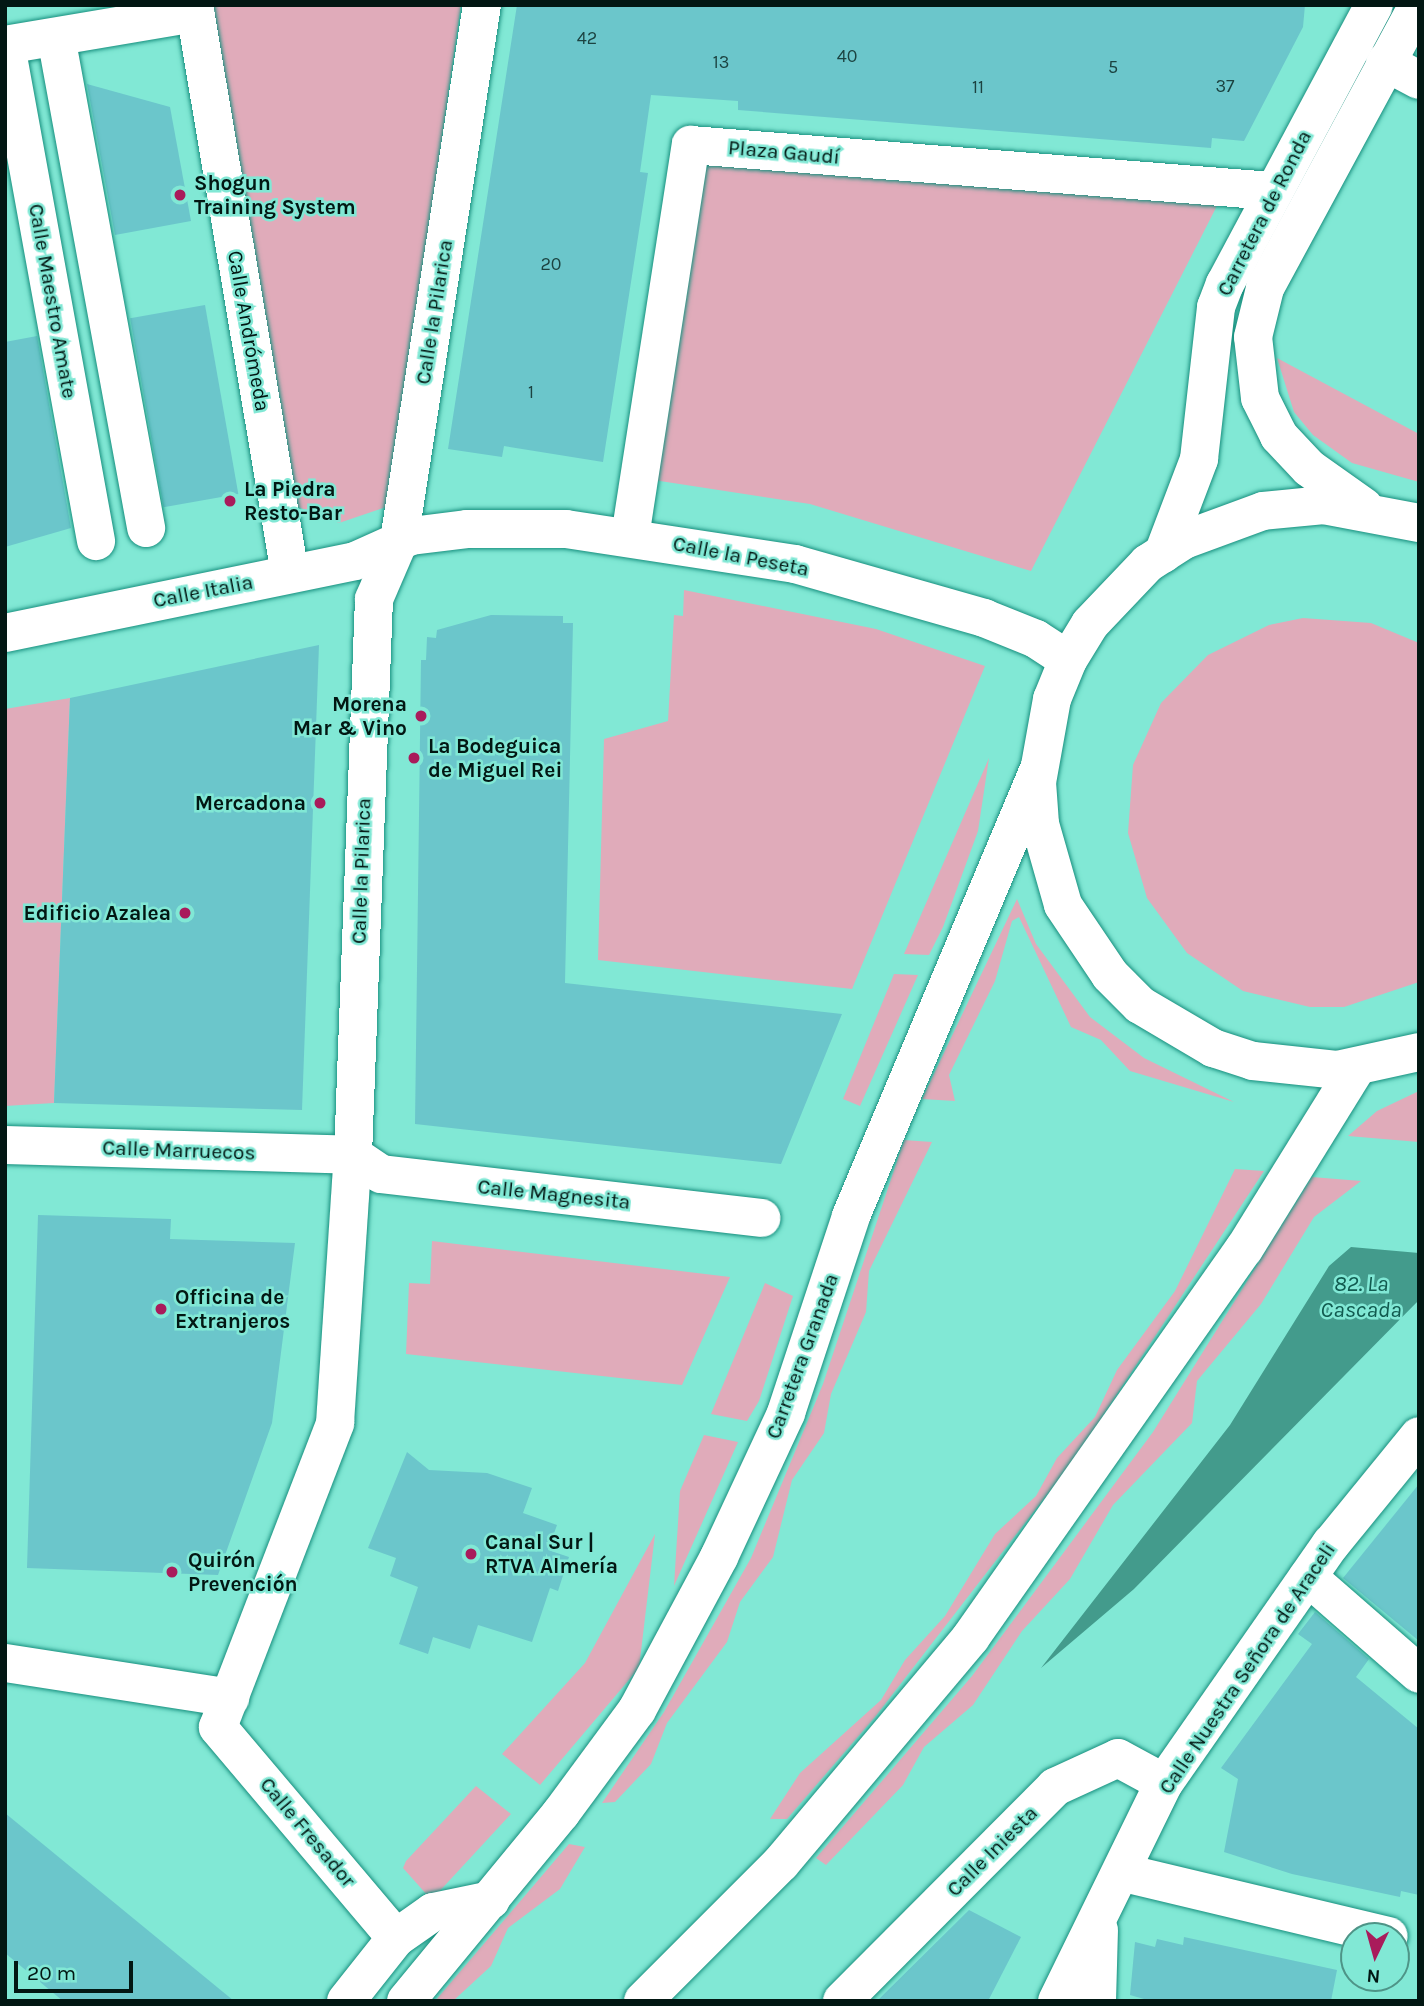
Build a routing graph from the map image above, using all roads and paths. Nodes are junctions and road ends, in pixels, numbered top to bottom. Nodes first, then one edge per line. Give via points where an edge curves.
1 (482, 5) edge
2 (1374, 5) edge
3 (1418, 5) edge
4 (195, 9) edge
5 (7, 53) edge
6 (59, 53) dead end
7 (1385, 62) junction
8 (1419, 80) edge
9 (1272, 191) junction
10 (95, 249) junction
11 (45, 258) junction
12 (106, 312) junction
13 (56, 319) junction
14 (1369, 510) junction
15 (1419, 523) edge
16 (146, 528) dead end
17 (630, 537) junction
18 (96, 541) dead end
19 (399, 541) junction
20 (1163, 554) junction
21 (290, 574) junction
22 (5, 633) edge
23 (1068, 660) junction
24 (1038, 772) junction
25 (1416, 1055) edge
26 (1357, 1067) junction
27 (5, 1146) edge
28 (353, 1155) junction
29 (761, 1218) dead end
30 (1419, 1436) edge
31 (1308, 1577) junction
32 (5, 1663) edge
33 (1419, 1674) edge
34 (224, 1712) junction
35 (1164, 1783) junction
36 (1124, 1873) junction
37 (491, 1900) junction
38 (1099, 1920) junction
39 (1340, 1924) edge
40 (396, 1938) junction
41 (346, 2001) edge
42 (405, 2001) edge
43 (643, 2001) edge
44 (842, 2001) edge
45 (1057, 2001) edge
46 (1097, 2001) edge

1 - 19 street, Calle la Pilarica
2 - 9 street, Carretera de Ronda
3 - 7 street, Carretera de Ronda
4 - 5 street
4 - 21 street, Calle Andrómeda
5 - 11 street, Calle Maestro Amate
6 - 10 street
7 - 8 street
7 - 14 street, Carretera de Ronda via 1265,288 1252,350 1265,412 1287,447
9 - 17 street, Plaza Gaudí via 691,145
9 - 20 street, Carretera de Ronda via 1216,307 1203,440
10 - 11 street
10 - 12 street
11 - 13 street, Calle Maestro Amate
12 - 13 street
12 - 16 street
13 - 18 street, Calle Maestro Amate
14 - 15 street
14 - 20 street via 1324,505 1263,511 1222,522
17 - 19 street, Calle la Peseta via 566,529 467,529
17 - 23 street, Calle la Peseta via 795,564 884,587 984,618 1036,639
19 - 21 street, Calle Italia via 355,561
19 - 28 street, Calle la Pilarica via 374,599
20 - 23 street via 1117,591
21 - 22 street, Calle Italia
23 - 24 street via 1052,699
24 - 26 street via 1040,824 1063,905 1090,950 1140,1004 1213,1048 1252,1062 1295,1069
24 - 37 street, Carretera Granada via 851,1216 786,1413 719,1557 637,1710
25 - 26 street
26 - 43 street via 1244,1249 971,1637 781,1863
27 - 28 street, Calle Marruecos
28 - 29 street, Calle Magnesita via 381,1174
28 - 34 street, Calle la Pilarica via 335,1423
30 - 31 street, Calle Nuestra Señora de Araceli
31 - 33 street
31 - 35 street, Calle Nuestra Señora de Araceli
32 - 34 street
34 - 40 street, Calle Fresador
35 - 36 street, Calle Nuestra Señora de Araceli
35 - 44 street, Calle Iniesta via 1118,1758 1055,1787
36 - 38 street, Calle Nuestra Señora de Araceli
36 - 39 street
37 - 40 street via 433,1912
37 - 42 street, Carretera Granada
38 - 45 street
38 - 46 street, Calle Nuestra Señora de Araceli
40 - 41 street

